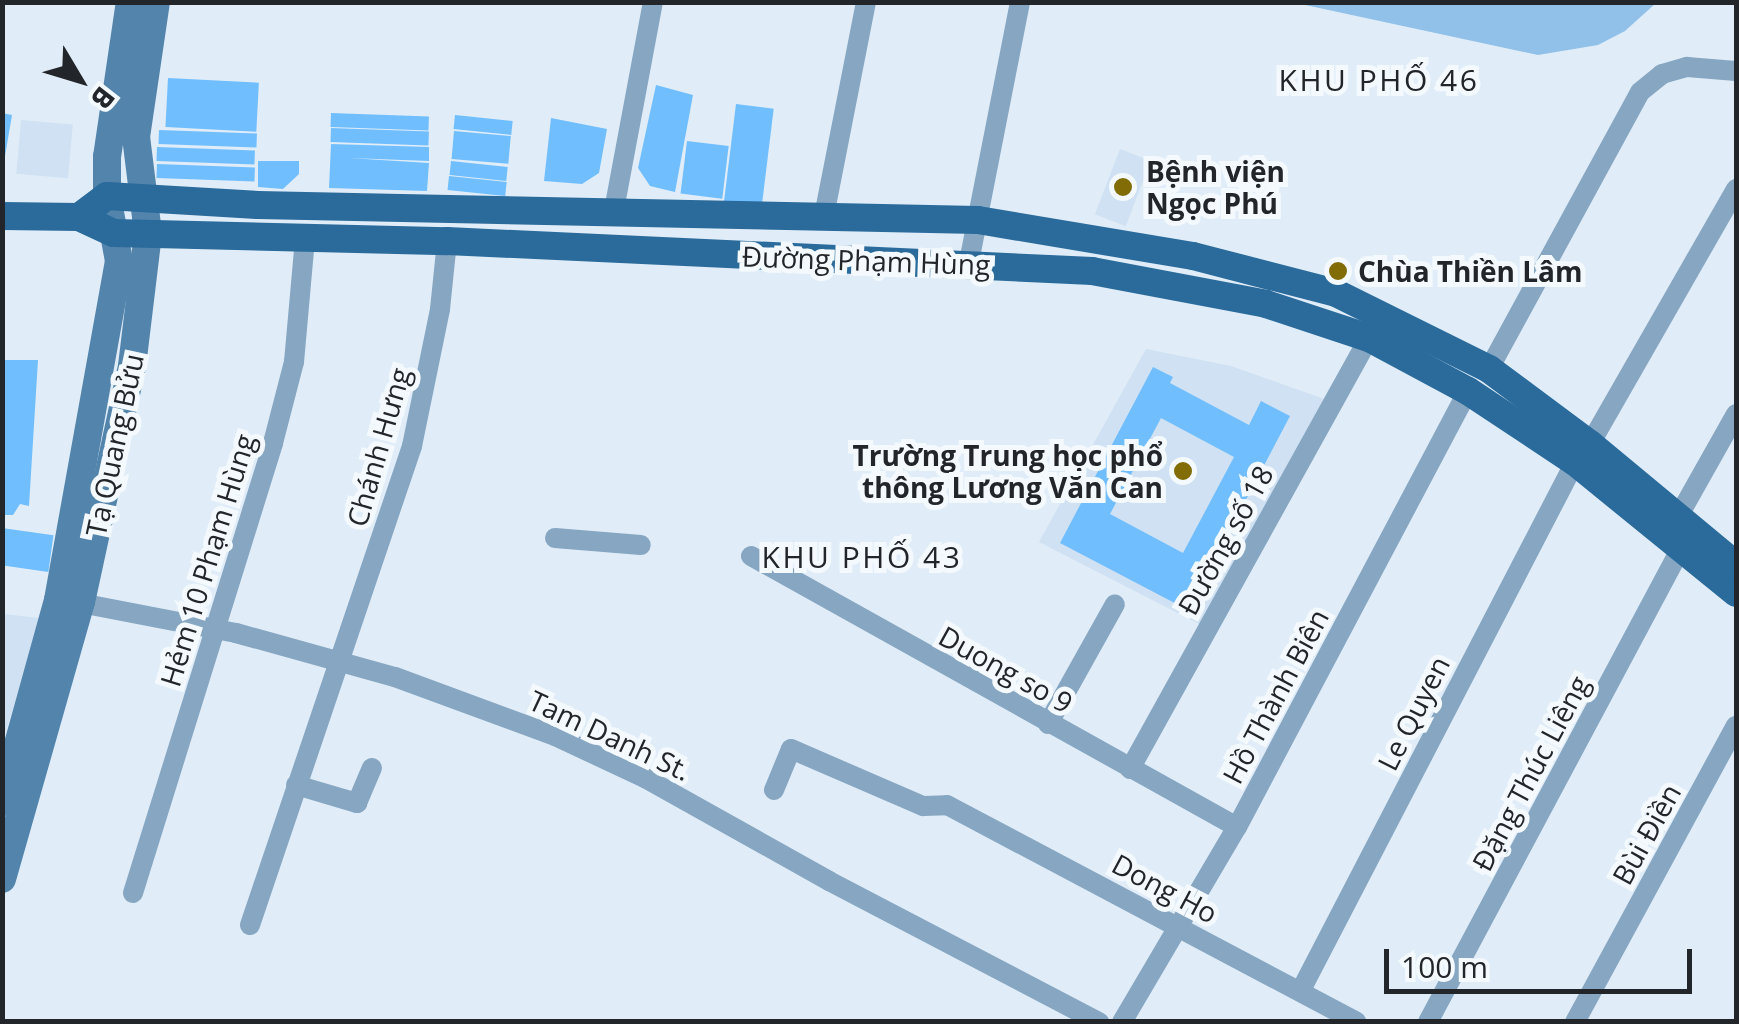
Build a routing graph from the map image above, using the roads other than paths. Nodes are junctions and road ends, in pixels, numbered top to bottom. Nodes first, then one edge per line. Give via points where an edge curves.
1 (130, 2) edge
2 (156, 2) edge
3 (654, 2) edge
4 (866, 2) edge
5 (1020, 2) edge
6 (1736, 71) edge
7 (1736, 188) edge
8 (107, 196) junction
9 (143, 201) junction
10 (614, 210) junction
11 (2, 216) edge
12 (824, 216) junction
13 (79, 217) junction
14 (978, 220) junction
15 (114, 233) junction
16 (148, 233) junction
17 (305, 238) junction
18 (446, 240) junction
19 (968, 262) junction
20 (1369, 338) junction
21 (1488, 369) junction
22 (1468, 391) junction
23 (1736, 414) edge
24 (1582, 453) junction
25 (1678, 517) junction
26 (555, 538) dead end
27 (641, 545) dead end
28 (1680, 550) junction
29 (751, 556) dead end
30 (1728, 564) edge
31 (1736, 593) edge
32 (70, 601) junction
33 (1116, 604) dead end
34 (1736, 604) edge
35 (213, 628) junction
36 (338, 662) junction
37 (1048, 724) junction
38 (1736, 726) edge
39 (372, 768) dead end
40 (1130, 768) junction
41 (296, 785) junction
42 (774, 790) dead end
43 (2, 802) edge
44 (1237, 828) junction
45 (2, 880) edge
46 (133, 893) dead end
47 (1176, 924) junction
48 (250, 925) dead end
49 (1300, 990) junction
50 (1099, 1022) edge
51 (1122, 1022) edge
52 (1356, 1022) edge
53 (1428, 1022) edge
54 (1575, 1022) edge

1 - 8 main road, Tạ Quang Bửu
2 - 9 main road, Tạ Quang Bửu via 136,137
3 - 10 street
4 - 12 street
5 - 14 street
6 - 21 street via 1687,67 1662,74 1640,92
7 - 24 street, Le Quyen
8 - 9 main road, Đường Phạm Hùng
8 - 13 main road
8 - 15 main road, Tạ Quang Bửu
9 - 10 main road, Đường Phạm Hùng
9 - 16 main road, Tạ Quang Bửu
10 - 12 main road, Đường Phạm Hùng
11 - 13 main road
12 - 14 main road, Đường Phạm Hùng
13 - 15 main road
14 - 19 street
14 - 21 main road, Đường Phạm Hùng via 1193,256 1336,293
15 - 16 main road, Đường Phạm Hùng
15 - 32 main road, Tạ Quang Bửu via 119,261
16 - 17 main road, Đường Phạm Hùng
16 - 32 main road, Tạ Quang Bửu via 132,366
17 - 18 main road, Đường Phạm Hùng
17 - 35 street, Hẻm 10 Phạm Hùng via 294,362
18 - 19 main road, Đường Phạm Hùng
18 - 36 street, Chánh Hưng via 440,309 412,446
19 - 20 main road, Đường Phạm Hùng via 1092,271 1227,296
20 - 22 main road, Đường Phạm Hùng
20 - 40 street, Đường số 18
21 - 24 main road, Đường Phạm Hùng
22 - 24 main road, Đường Phạm Hùng
22 - 44 street, Hồ Thành Biên
23 - 25 street
24 - 25 main road
24 - 28 main road
24 - 49 street, Le Quyen
25 - 30 main road
26 - 27 street
28 - 30 main road
28 - 53 street, Đặng Thúc Liêng
29 - 37 street, Duong so 9
30 - 31 main road
30 - 34 street
32 - 35 street, Tam Danh St.
32 - 43 main road, Tạ Quang Bửu
32 - 45 main road, Tạ Quang Bửu
33 - 37 street
35 - 36 street, Tam Danh St.
35 - 46 street, Hẻm 10 Phạm Hùng
36 - 41 street, Chánh Hưng
36 - 50 street, Tam Danh St. via 544,732 645,778
37 - 40 street, Duong so 9
38 - 54 street, Bùi Điền
39 - 41 street via 357,802
40 - 44 street, Duong so 9
41 - 48 street, Chánh Hưng
42 - 47 street, Dong Ho via 791,749 923,806 947,805
44 - 47 street, Hồ Thành Biên
47 - 49 street, Dong Ho
47 - 51 street, Hồ Thành Biên
49 - 52 street, Dong Ho

